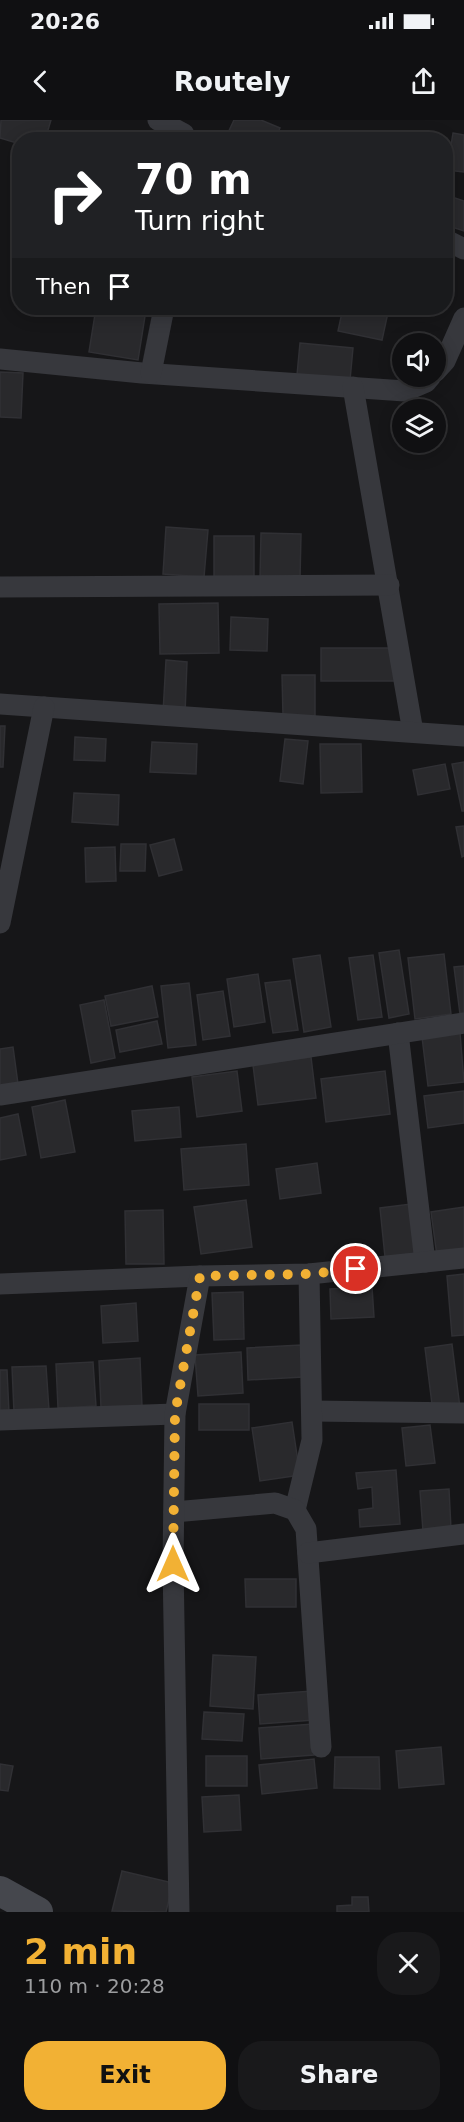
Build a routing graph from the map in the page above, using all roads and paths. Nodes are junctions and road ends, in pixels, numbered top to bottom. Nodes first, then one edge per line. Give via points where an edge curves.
1 (158, 120) edge
2 (180, 132) edge
3 (163, 315) edge
4 (464, 318) edge
5 (0, 359) edge
6 (446, 360) edge
7 (151, 374) junction
8 (353, 387) junction
9 (414, 387) edge
10 (388, 585) junction
11 (0, 587) edge
12 (0, 704) edge
13 (44, 707) junction
14 (413, 732) junction
15 (464, 736) edge
16 (0, 923) edge
17 (464, 1023) edge
18 (398, 1033) junction
19 (0, 1095) edge
20 (464, 1258) edge
21 (425, 1262) junction
22 (309, 1274) junction
23 (200, 1276) junction
24 (0, 1284) edge
25 (312, 1411) junction
26 (464, 1413) edge
27 (175, 1414) junction
28 (0, 1420) edge
29 (295, 1510) junction
30 (174, 1512) junction
31 (464, 1534) edge
32 (308, 1553) junction
33 (321, 1747) dead end
34 (0, 1891) edge
35 (38, 1912) edge
36 (179, 1912) edge

1 - 2 street
3 - 7 street
4 - 6 street
5 - 7 street
7 - 8 street
8 - 9 street via 405,391
8 - 10 street
10 - 11 street
10 - 14 street
12 - 13 street
13 - 14 street
13 - 16 street
14 - 15 street
17 - 18 street
18 - 19 street
18 - 21 street
20 - 21 street
21 - 22 street
22 - 23 street
22 - 25 street
23 - 24 street
23 - 27 street
25 - 26 street
25 - 29 street via 312,1440
27 - 28 street
27 - 30 street
29 - 30 street via 276,1503
29 - 32 street via 306,1529
30 - 36 street
31 - 32 street
32 - 33 street
34 - 35 street

